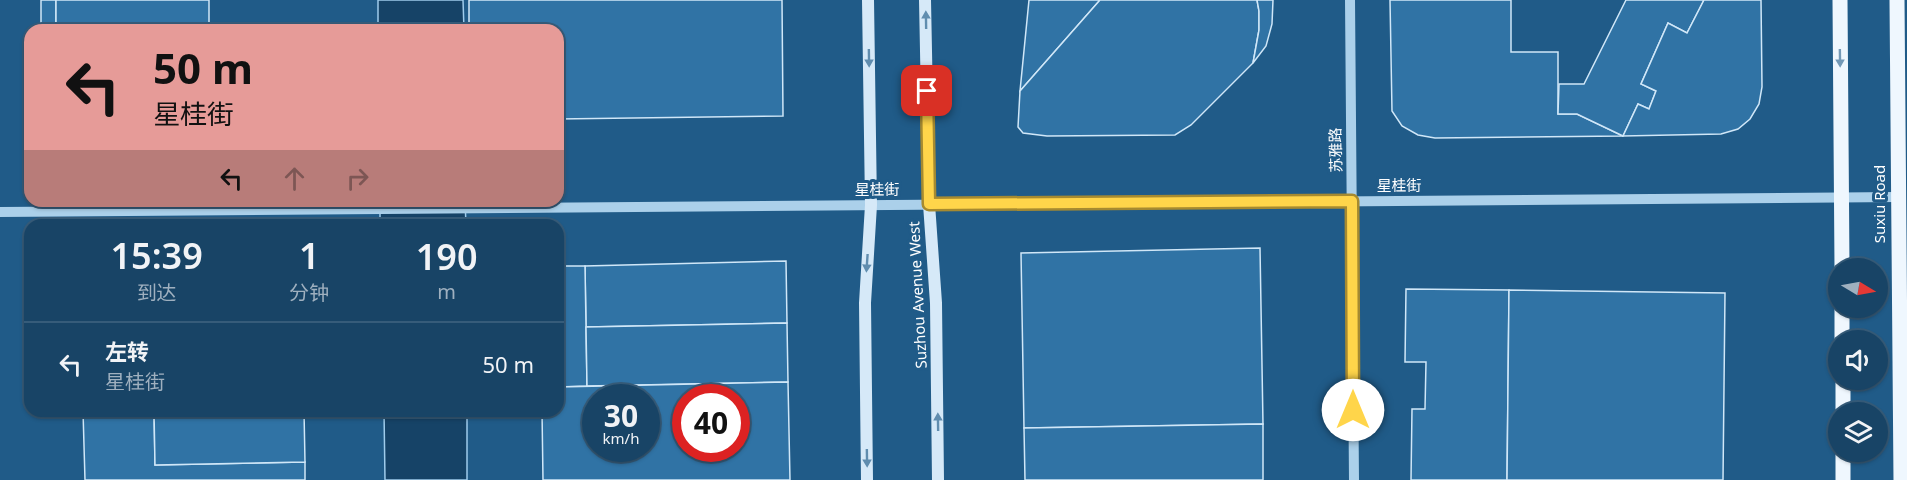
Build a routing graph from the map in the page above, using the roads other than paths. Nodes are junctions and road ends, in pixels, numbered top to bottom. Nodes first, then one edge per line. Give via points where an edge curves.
1 (868, 0) edge
2 (926, 0) edge
3 (1350, 0) edge
4 (1840, 0) edge
5 (1897, 0) edge
6 (1898, 196) junction
7 (1842, 197) junction
8 (1352, 201) junction
9 (929, 204) junction
10 (871, 205) junction
11 (496, 207) edge
12 (564, 207) edge
13 (0, 212) edge
14 (1842, 258) edge
15 (1843, 462) edge
16 (867, 480) edge
17 (938, 480) edge
18 (1354, 480) edge
19 (1843, 480) edge
20 (1901, 480) edge

1 -> 10 main road
9 -> 2 main road, Suzhou Avenue West
3 - 8 street, 苏雅路
4 -> 7 main road
5 - 6 main road, Suxiu Road
6 - 7 street, 星桂街
6 - 20 main road, Suxiu Road
7 - 8 street, 星桂街
7 - 14 main road
8 - 9 street, 星桂街
8 - 18 street, 苏雅路
9 - 10 street, 星桂街
17 -> 9 main road, Suzhou Avenue West via 936,303
10 - 12 street, 星桂街
10 -> 16 main road via 865,303
11 - 13 street, 星桂街
15 - 19 main road

